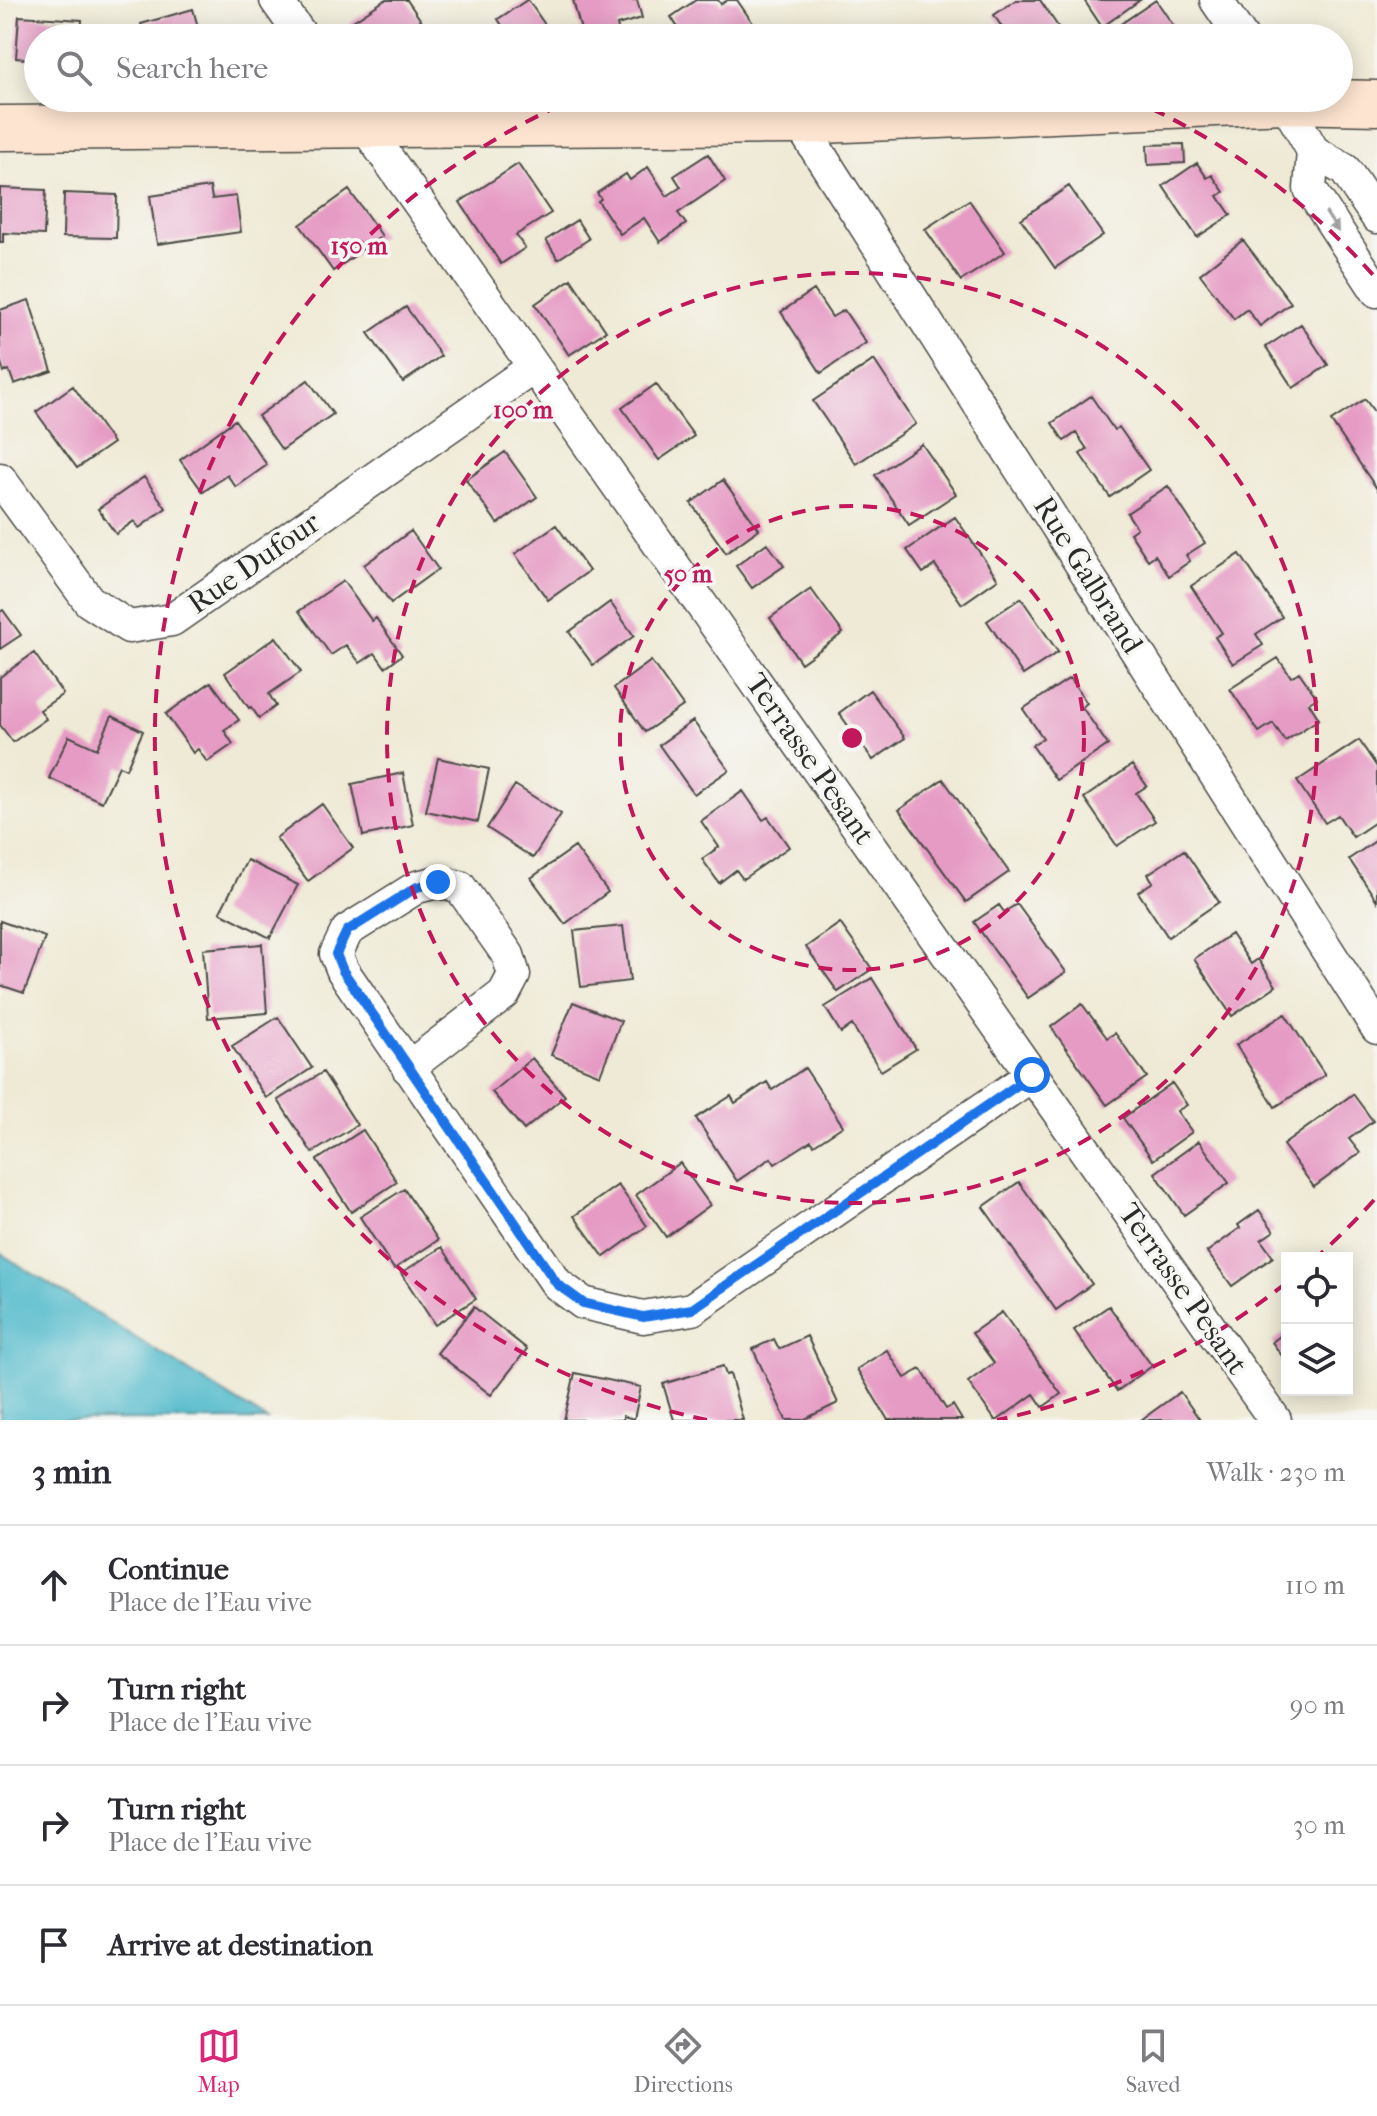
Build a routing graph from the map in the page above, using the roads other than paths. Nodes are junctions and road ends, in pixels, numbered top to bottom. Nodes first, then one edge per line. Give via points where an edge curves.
1 (276, 0) edge
2 (1216, 0) edge
3 (293, 24) edge
4 (1232, 24) edge
5 (1353, 102) edge
6 (1377, 103) edge
7 (333, 112) edge
8 (355, 112) edge
9 (394, 112) edge
10 (1019, 112) edge
11 (1291, 112) edge
12 (799, 122) junction
13 (0, 128) edge
14 (1313, 151) junction
15 (1377, 217) edge
16 (1377, 291) edge
17 (534, 367) junction
18 (0, 479) edge
19 (1377, 1028) edge
20 (408, 1068) junction
21 (1032, 1075) junction
22 (1275, 1420) edge

1 - 3 street
2 - 4 street
5 - 6 street
7 - 13 street
8 - 17 street, Terrasse Pesant
9 - 12 street
10 - 12 street
11 - 14 street
12 - 19 street, Rue Galbrand
14 - 15 street via 1345,170
14 -> 16 street via 1310,189
17 - 18 street, Rue Dufour via 172,620 129,627 89,601
17 - 21 street, Terrasse Pesant
20 - 20 street via 336,954 347,931 417,887 438,882 460,887 508,955 514,975 504,994
20 - 21 street via 557,1284 583,1303 643,1317 692,1309
21 - 22 street, Terrasse Pesant

